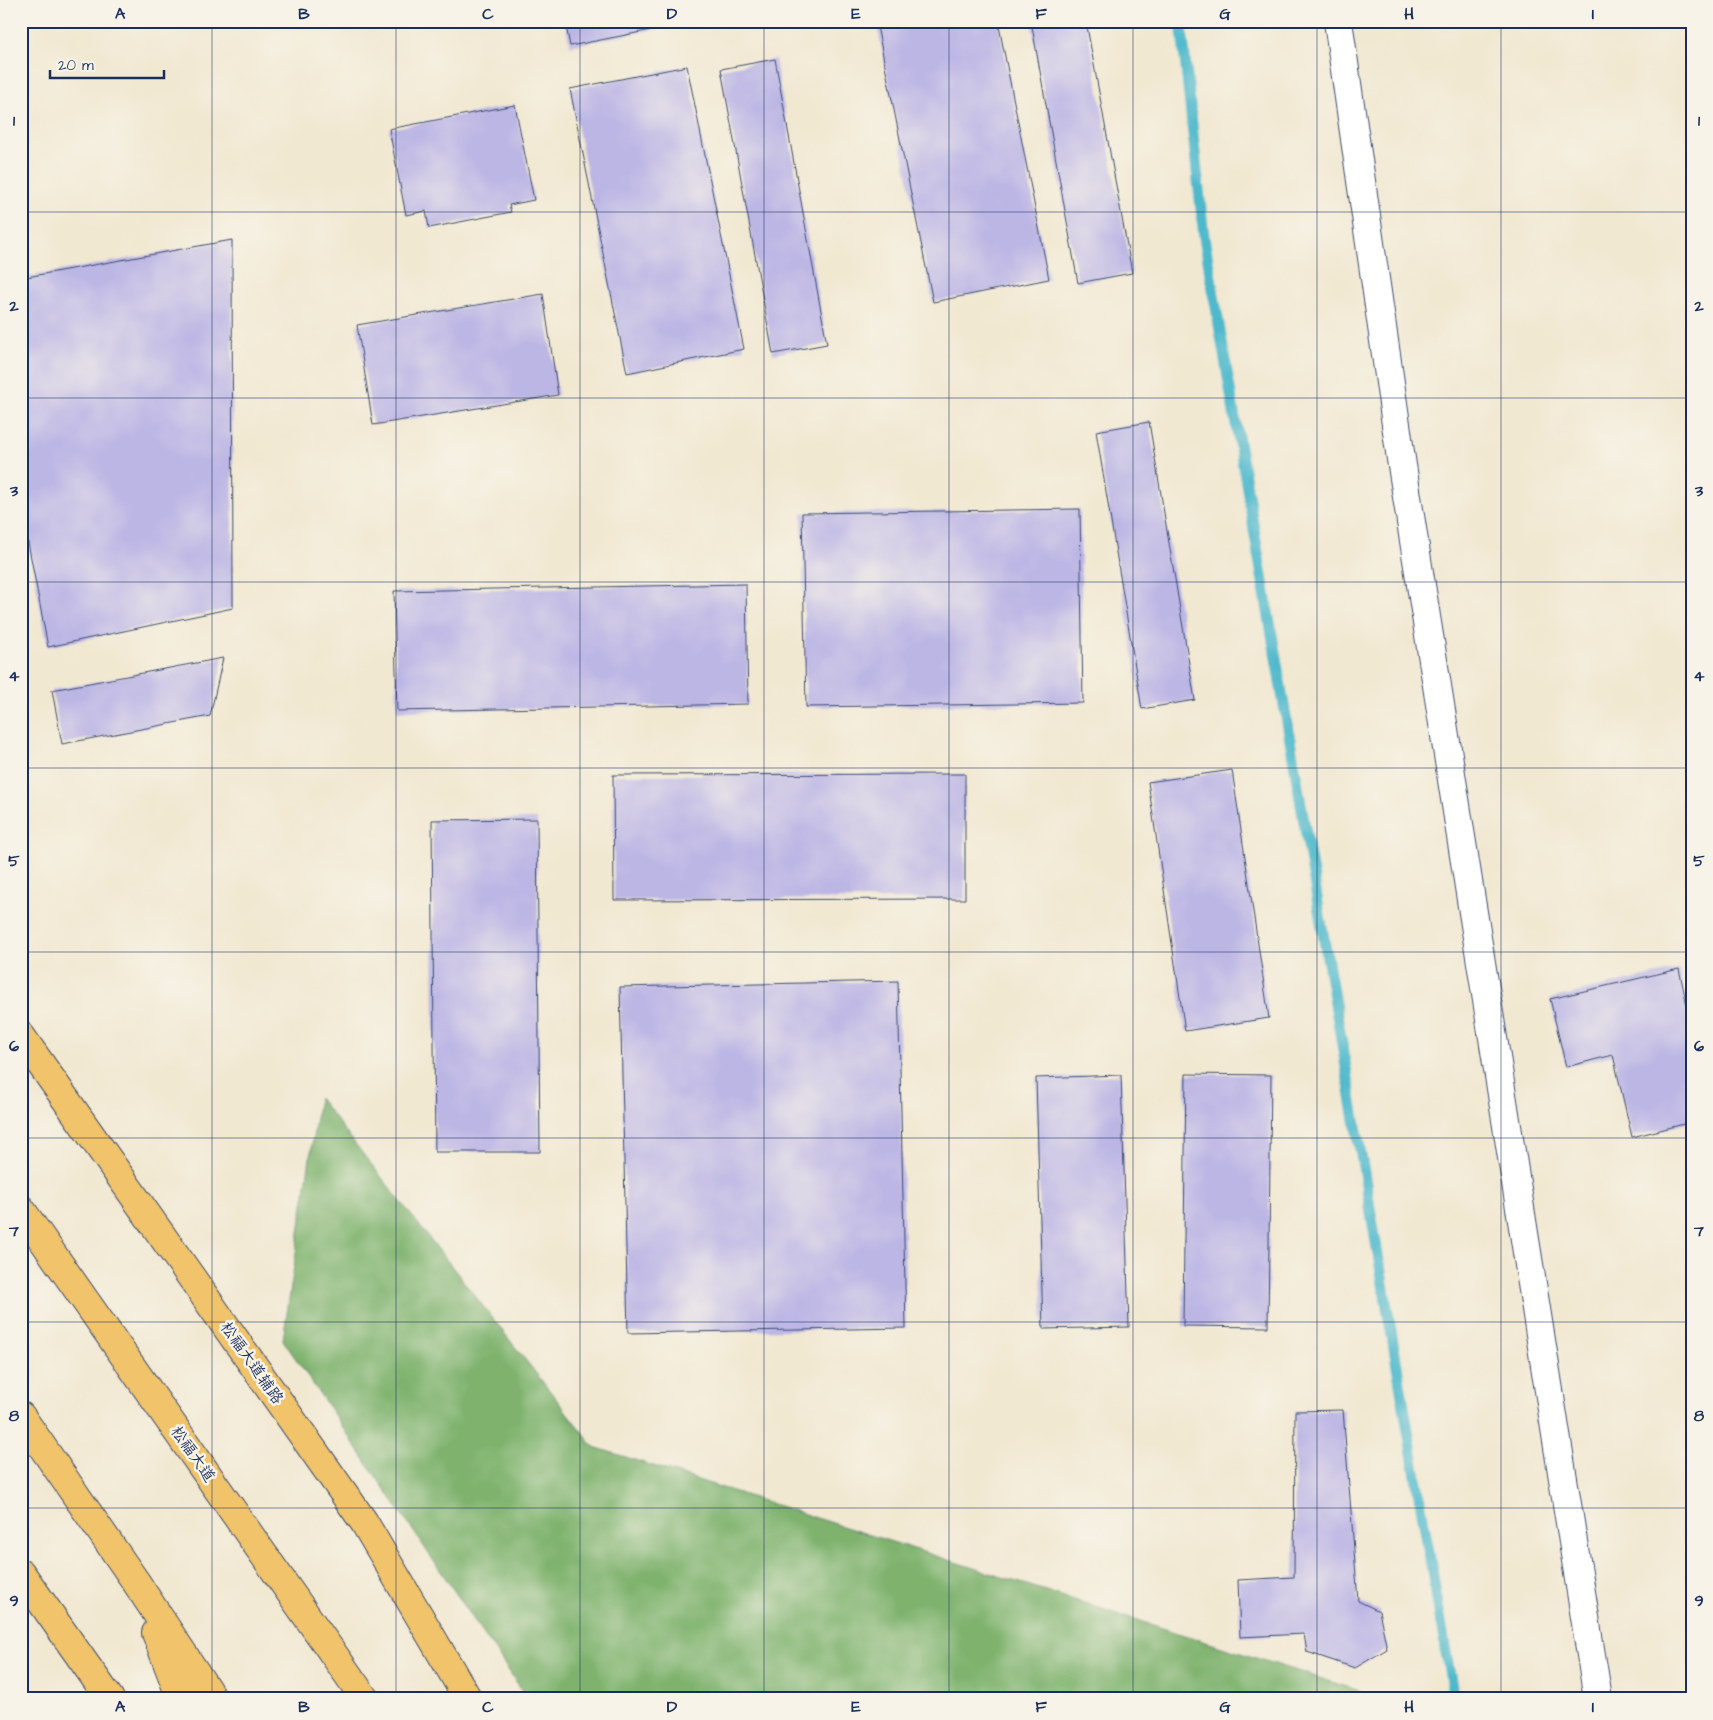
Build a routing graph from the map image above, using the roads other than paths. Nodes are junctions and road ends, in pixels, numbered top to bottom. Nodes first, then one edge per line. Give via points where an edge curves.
1 (1338, 21) edge
2 (21, 1036) edge
3 (21, 1210) edge
4 (21, 1416) edge
5 (21, 1573) edge
6 (136, 1582) junction
7 (110, 1699) edge
8 (181, 1699) edge
9 (212, 1699) edge
10 (365, 1699) edge
11 (468, 1699) edge
12 (1598, 1699) edge

1 - 12 street via 1402,469
2 - 11 main road, 松福大道辅路 via 364,1522
3 - 10 main road, 松福大道
4 - 6 main road
5 - 7 main road
6 - 8 main road
6 - 9 main road

